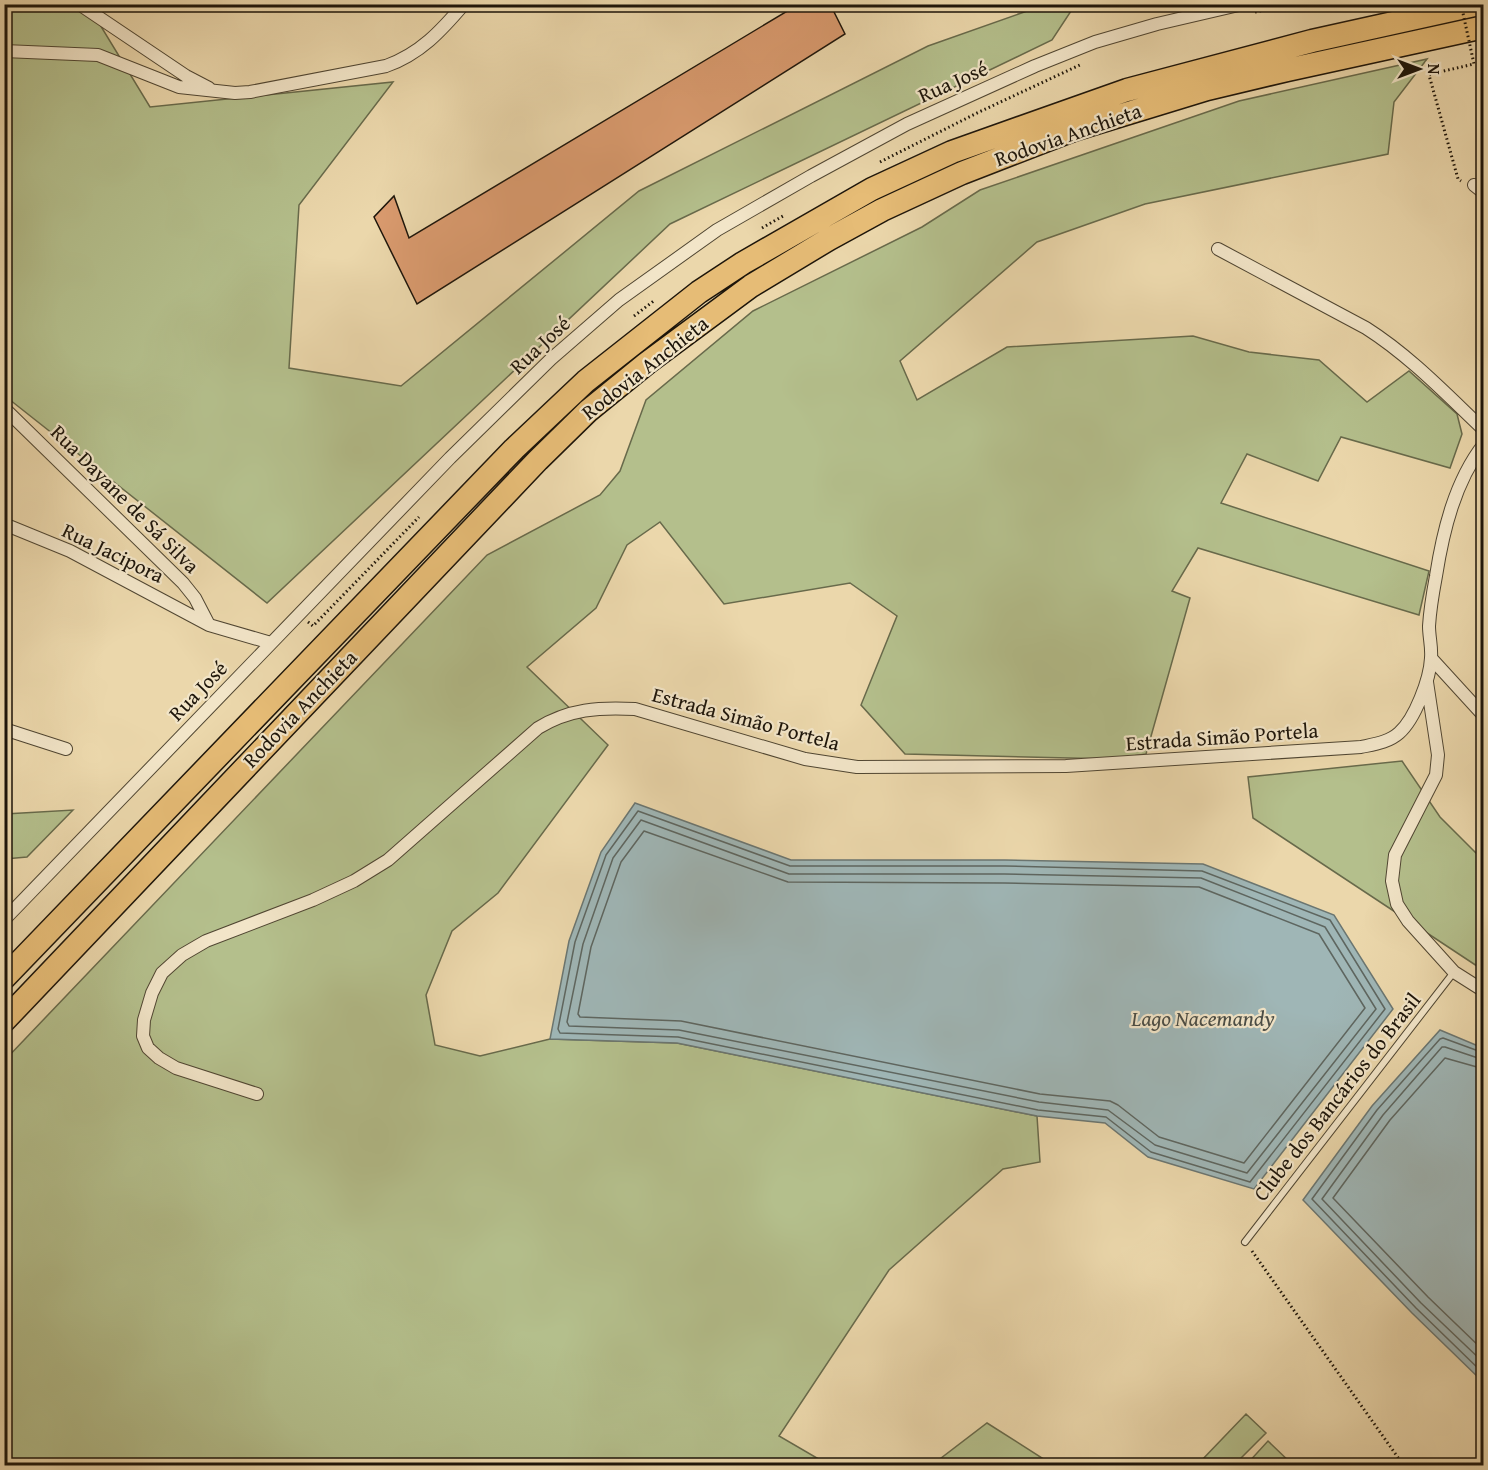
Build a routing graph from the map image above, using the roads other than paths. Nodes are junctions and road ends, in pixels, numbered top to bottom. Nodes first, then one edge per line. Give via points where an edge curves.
1 (79, 4) edge
2 (464, 4) edge
3 (1243, 4) edge
4 (1419, 4) edge
5 (1479, 4) edge
6 (1484, 27) edge
7 (1312, 41) junction
8 (4, 51) edge
9 (222, 92) junction
10 (1218, 249) dead end
11 (4, 408) edge
12 (1484, 430) edge
13 (1481, 453) edge
14 (4, 524) edge
15 (209, 625) junction
16 (271, 643) junction
17 (1431, 658) junction
18 (1426, 682) junction
19 (1484, 716) edge
20 (4, 729) edge
21 (66, 749) dead end
22 (4, 920) edge
23 (1454, 972) junction
24 (4, 978) edge
25 (1484, 991) edge
26 (4, 1021) edge
27 (257, 1094) dead end
28 (1245, 1242) road end

1 - 9 street via 186,76
2 - 9 street via 423,48 404,60 249,92
3 - 16 street, Rua José via 1120,34 1035,66 907,124 717,230 619,300 551,359
4 - 7 highway
5 - 7 highway, Rodovia Anchieta
6 - 26 highway, Rodovia Anchieta via 1207,89 1073,130 962,173 882,210 751,286 588,411 538,460
7 - 24 highway, Rodovia Anchieta via 1127,90 952,152 872,189 699,292 586,381 514,449
8 - 9 street via 98,55 179,87
10 - 12 street via 1389,343
11 - 15 street, Rua Dayane de Sá Silva via 183,583
13 - 17 street, Estrada Simão Portela via 1458,488 1448,520 1429,627
14 - 15 street, Rua Jacipora via 70,551
15 - 16 street, Rua Jacipora
16 - 22 street, Rua José
17 - 18 street, Estrada Simão Portela
17 - 19 street
18 - 23 street via 1438,755 1436,775 1395,855 1392,881 1397,904 1408,921
18 - 27 street, Estrada Simão Portela via 1412,717 1399,733 1383,742 1361,747 1066,766 857,767 805,759 635,709 569,712 538,728 388,860 313,900 206,941 162,973 144,1020 143,1036 148,1048 176,1068
20 - 21 street
23 - 25 street
23 - 28 lane, Clube dos Bancários do Brasil

